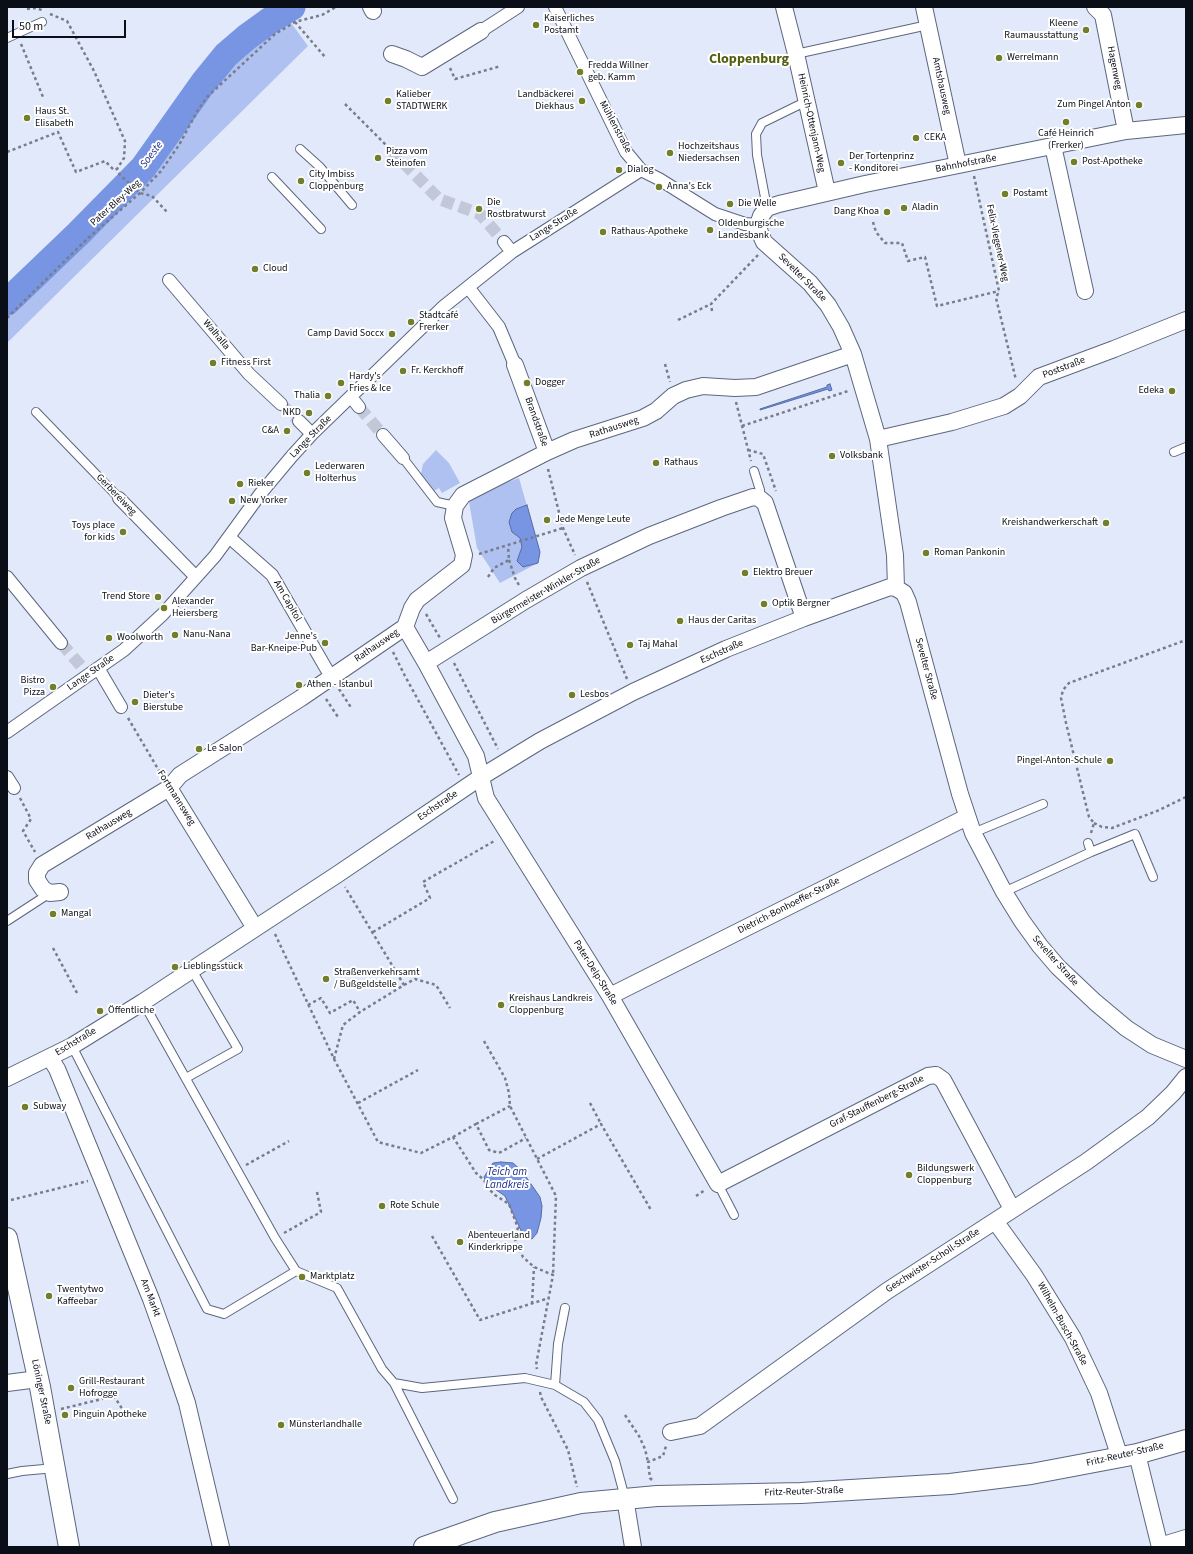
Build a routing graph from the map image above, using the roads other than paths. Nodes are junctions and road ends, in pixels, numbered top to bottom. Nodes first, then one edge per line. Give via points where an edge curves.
1 (518, 7) edge
2 (555, 7) edge
3 (784, 7) edge
4 (924, 7) edge
5 (1095, 7) edge
6 (42, 22) dead end
7 (928, 25) junction
8 (481, 31) joint
9 (7, 38) edge
10 (392, 54) dead end
11 (796, 54) junction
12 (807, 101) junction
13 (1186, 126) edge
14 (1126, 131) junction
15 (1053, 146) junction
16 (300, 149) dead end
17 (965, 164) junction
18 (642, 170) junction
19 (272, 177) dead end
20 (827, 192) junction
21 (352, 205) dead end
22 (767, 208) junction
23 (758, 225) junction
24 (321, 229) dead end
25 (504, 242) tunnel mouth
26 (512, 252) junction
27 (169, 280) dead end
28 (468, 287) junction
29 (1085, 291) dead end
30 (1186, 320) edge
31 (853, 354) junction
32 (515, 365) joint
33 (351, 397) junction
34 (281, 404) tunnel mouth
35 (359, 406) tunnel mouth
36 (36, 412) dead end
37 (299, 421) tunnel mouth
38 (312, 434) junction
39 (383, 435) tunnel mouth
40 (878, 439) junction
41 (1186, 447) edge
42 (1174, 452) dead end
43 (403, 458) joint
44 (546, 458) junction
45 (754, 471) road end
46 (119, 498) joint
47 (759, 498) junction
48 (455, 506) junction
49 (228, 537) junction
50 (7, 577) edge
51 (196, 577) junction
52 (896, 588) junction
53 (804, 618) junction
54 (405, 627) junction
55 (61, 643) tunnel mouth
56 (426, 663) junction
57 (89, 670) junction
58 (331, 677) junction
59 (121, 707) road end
60 (7, 732) edge
61 (7, 777) edge
62 (481, 777) junction
63 (14, 788) road end
64 (170, 788) junction
65 (1043, 804) dead end
66 (967, 817) junction
67 (973, 833) junction
68 (1088, 843) road end
69 (1091, 852) junction
70 (1153, 877) dead end
71 (1004, 892) junction
72 (55, 893) joint
73 (7, 921) edge
74 (262, 924) junction
75 (192, 970) junction
76 (610, 996) junction
77 (143, 1002) junction
78 (72, 1046) junction
79 (50, 1058) junction
80 (1186, 1059) edge
81 (1186, 1077) edge
82 (7, 1078) edge
83 (186, 1078) junction
84 (718, 1184) junction
85 (1012, 1209) junction
86 (734, 1215) dead end
87 (995, 1221) junction
88 (7, 1238) edge
89 (296, 1271) junction
90 (565, 1308) dead end
91 (38, 1379) junction
92 (394, 1383) junction
93 (7, 1384) edge
94 (556, 1385) junction
95 (671, 1432) road end
96 (1186, 1440) edge
97 (1128, 1456) junction
98 (55, 1468) junction
99 (7, 1474) edge
100 (625, 1498) junction
101 (452, 1499) dead end
102 (1186, 1538) edge
103 (68, 1547) edge
104 (221, 1547) edge
105 (424, 1547) edge
106 (633, 1547) edge
107 (1160, 1547) edge

1 - 8 street
2 - 18 street, Mühlenstraße via 626,152
3 - 11 street, Heinrich-Ottenjann-Weg
4 - 7 street, Amtshausweg
5 - 14 street, Hagenweg via 1103,15
6 - 9 lane
7 - 11 lane
7 - 17 street, Amtshausweg
8 - 10 street via 422,68
11 - 12 street, Heinrich-Ottenjann-Weg
12 - 20 street, Heinrich-Ottenjann-Weg
12 - 22 lane via 762,123 756,134 757,155
13 - 14 street, Bahnhofstraße
14 - 15 street, Bahnhofstraße
15 - 17 street, Bahnhofstraße
15 - 29 street
16 - 21 lane via 320,167
17 - 20 street, Bahnhofstraße
18 - 23 street, Mühlenstraße via 715,214 745,224
18 - 26 street, Lange Straße
19 - 24 lane
20 - 22 street, Bahnhofstraße
22 - 23 street
23 - 31 street, Sevelter Straße via 764,242 810,283 828,304 842,327
25 - 26 street
26 - 28 street, Lange Straße
27 - 34 street, Walhalla via 249,374
28 - 32 street, Brandstraße via 500,327
28 - 33 street, Lange Straße via 443,307
30 - 40 street, Poststraße via 1039,377 1020,396 1004,406 975,416
31 - 40 street, Sevelter Straße
31 - 44 street, Rathausweg via 756,387 703,386 686,390 673,396 656,411 643,418 574,440
32 - 44 street, Brandstraße
33 - 35 street
33 - 38 street, Lange Straße
36 - 46 lane, Gerbereiweg
37 - 38 street
38 - 49 street, Lange Straße via 261,493
39 - 43 street
40 - 52 street, Sevelter Straße via 895,555
41 - 42 lane
43 - 48 lane via 437,502
44 - 48 street, Rathausweg via 463,495
45 - 47 lane via 760,490
46 - 51 street, Gerbereiweg
47 - 53 street via 768,510
47 - 56 street, Bürgermeister-Winkler-Straße via 753,497 706,513 581,568
48 - 54 street, Rathausweg via 453,518 464,556 462,565 417,600
49 - 51 street, Lange Straße
49 - 58 street, Am Capitol via 272,575
50 - 55 street
51 - 57 street, Lange Straße via 163,614 124,650
52 - 53 street, Eschstraße via 890,587
52 - 66 street, Sevelter Straße via 904,593 908,602
53 - 62 street, Eschstraße via 726,649 633,692 540,741
54 - 56 street
54 - 58 street, Rathausweg
56 - 62 street via 476,756
57 - 59 street
57 - 60 street, Lange Straße
58 - 64 street, Rathausweg via 180,775
61 - 63 street
62 - 74 street, Eschstraße
62 - 76 street, Pater-Delp-Straße via 486,798 507,834
64 - 72 street, Rathausweg via 42,865 37,873 37,880 43,889
64 - 74 street, Fortmannsweg
65 - 67 lane
66 - 67 street, Sevelter Straße
66 - 76 street, Dietrich-Bonhoeffer-Straße
67 - 71 street, Sevelter Straße
68 - 69 lane
69 - 70 lane via 1135,834
69 - 71 lane
71 - 80 street, Sevelter Straße via 1040,946 1074,984 1126,1028 1152,1045
72 - 73 lane
74 - 75 street, Eschstraße
75 - 77 street, Eschstraße
75 - 83 lane via 238,1049
76 - 84 street, Pater-Delp-Straße
77 - 78 street, Eschstraße
77 - 83 lane
78 - 79 street, Eschstraße
78 - 89 lane via 207,1309 224,1314
79 - 82 street, Eschstraße
79 - 104 street, Am Markt via 57,1069 151,1299 187,1403
81 - 85 street, Geschwister-Scholl-Straße via 1148,1117 1086,1162
83 - 89 lane
84 - 85 street, Graf-Stauffenberg-Straße via 928,1076 936,1075 943,1080
84 - 86 lane
85 - 87 street, Geschwister-Scholl-Straße
87 - 95 street, Geschwister-Scholl-Straße via 887,1291 700,1426
87 - 97 street, Wilhelm-Busch-Straße via 1034,1275 1073,1338
88 - 91 street, Löninger Straße
89 - 92 lane via 337,1288 382,1369
90 - 94 lane via 558,1344
91 - 93 street
91 - 98 street, Löninger Straße
92 - 94 lane via 422,1388 525,1378
92 - 101 lane
94 - 100 lane via 584,1402 598,1420 615,1461
96 - 97 street, Fritz-Reuter-Straße
97 - 100 street, Fritz-Reuter-Straße via 1032,1474 950,1484
97 - 107 street, Wilhelm-Busch-Straße
98 - 99 lane
98 - 103 street, Löninger Straße
100 - 105 street, Fritz-Reuter-Straße via 581,1503 496,1522
100 - 106 street
102 - 107 street

